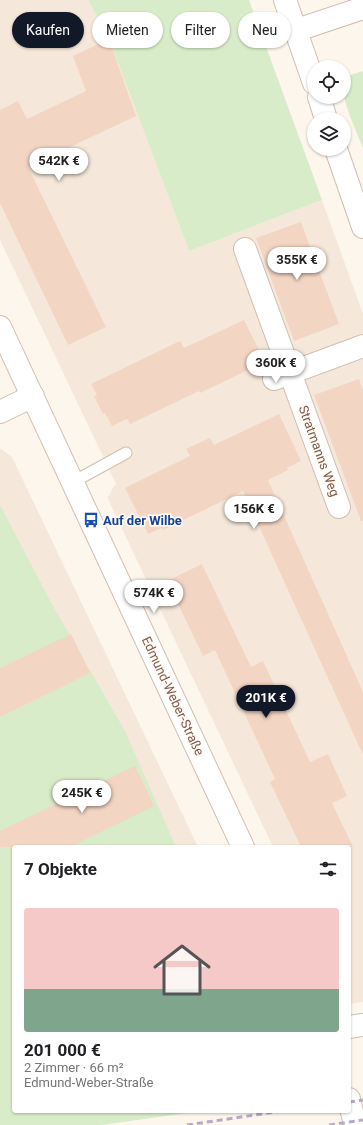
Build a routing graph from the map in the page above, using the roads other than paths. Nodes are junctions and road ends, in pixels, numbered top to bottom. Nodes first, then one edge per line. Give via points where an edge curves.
1 (285, 0) edge
2 (363, 8) edge
3 (296, 30) junction
4 (307, 62) edge
5 (338, 156) edge
6 (363, 228) edge
7 (245, 249) dead end
8 (0, 327) edge
9 (363, 346) edge
10 (282, 376) junction
11 (33, 396) junction
12 (0, 412) edge
13 (126, 453) dead end
14 (73, 482) junction
15 (339, 507) dead end
16 (242, 845) edge
17 (363, 1025) edge
18 (351, 1027) edge
19 (351, 1106) edge
20 (356, 1125) edge

1 - 3 street
2 - 3 street
3 - 4 street
5 - 6 street
7 - 10 street, Stratmanns Weg
8 - 11 street, Edmund-Weber-Straße
9 - 10 street
10 - 15 street, Stratmanns Weg
11 - 12 street
11 - 14 street, Edmund-Weber-Straße
13 - 14 lane
14 - 16 street, Edmund-Weber-Straße
17 - 18 street
19 - 20 street

